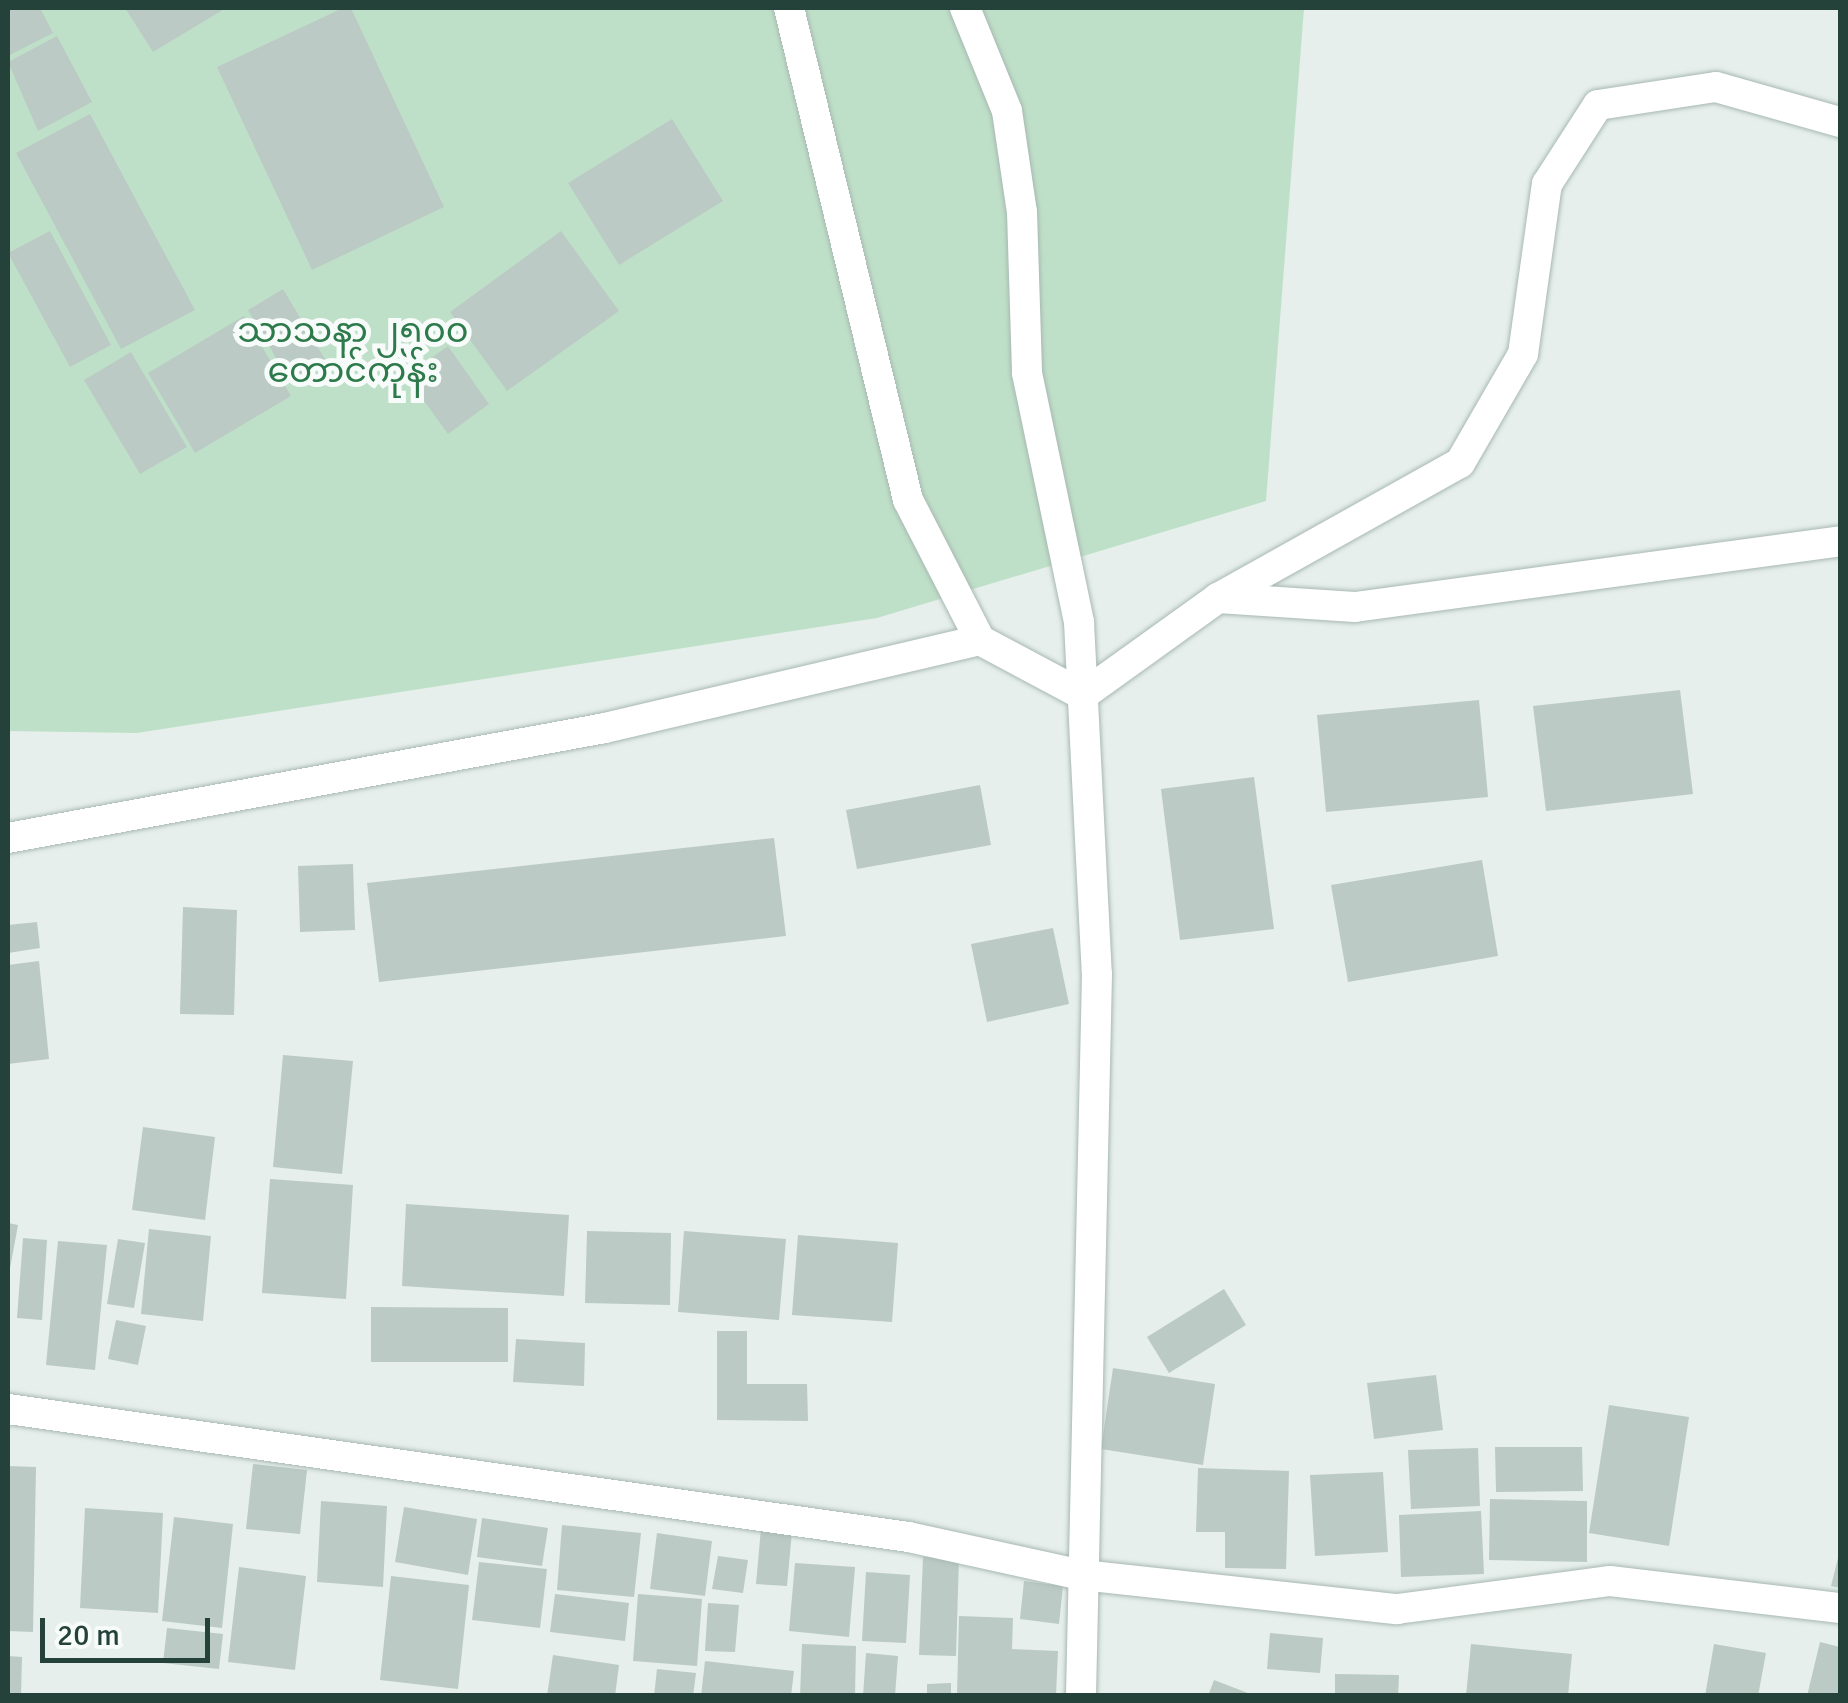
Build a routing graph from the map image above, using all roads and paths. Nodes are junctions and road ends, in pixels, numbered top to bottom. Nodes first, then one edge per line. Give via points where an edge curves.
1 (790, 8) edge
2 (965, 8) edge
3 (1840, 122) edge
4 (1840, 542) edge
5 (1218, 598) junction
6 (980, 640) junction
7 (1082, 694) junction
8 (8, 838) edge
9 (8, 1409) edge
10 (1082, 1576) junction
11 (1840, 1608) edge
12 (1081, 1696) edge

1 - 6 street via 908,500
2 - 7 street via 1007,112 1022,212 1027,374 1079,622
3 - 5 street via 1716,86 1598,105 1547,184 1524,354 1460,463
4 - 5 street via 1355,606
5 - 7 street
6 - 7 street
6 - 8 street via 604,728
7 - 10 street via 1098,974
9 - 10 street via 909,1537
10 - 11 street via 1397,1609 1610,1581
10 - 12 street

